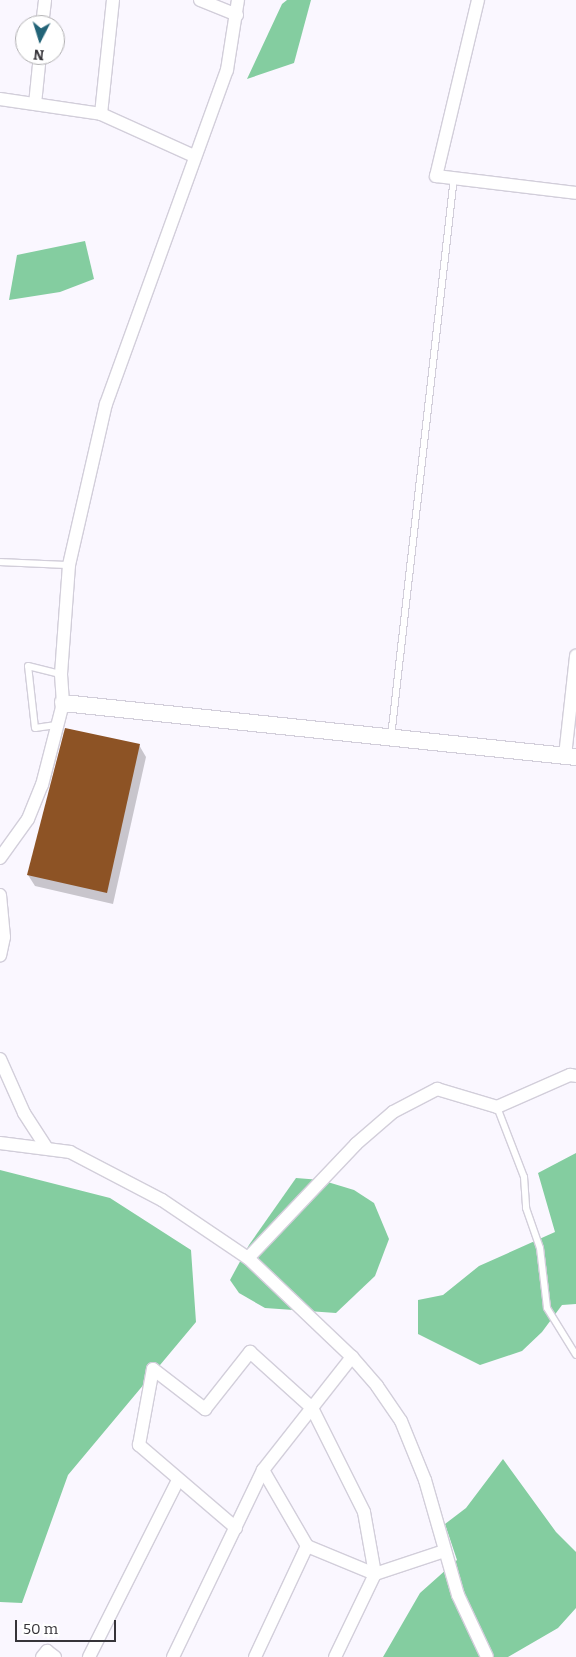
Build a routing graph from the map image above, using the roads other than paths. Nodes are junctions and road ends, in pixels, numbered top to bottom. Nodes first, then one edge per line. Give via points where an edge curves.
1 (44, 0) edge
2 (113, 0) edge
3 (200, 0) edge
4 (238, 0) edge
5 (478, 0) edge
6 (43, 15) edge
7 (237, 15) junction
8 (39, 65) edge
9 (0, 99) edge
10 (35, 104) junction
11 (101, 114) junction
12 (194, 156) junction
13 (454, 177) junction
14 (576, 193) edge
15 (0, 562) edge
16 (70, 566) junction
17 (576, 656) edge
18 (61, 674) junction
19 (63, 703) junction
20 (56, 725) junction
21 (390, 737) junction
22 (570, 756) edge
23 (0, 858) edge
24 (0, 895) edge
25 (0, 956) edge
26 (1, 1066) edge
27 (576, 1076) edge
28 (497, 1107) junction
29 (0, 1143) edge
30 (46, 1147) junction
31 (248, 1258) junction
32 (576, 1355) edge
33 (352, 1358) junction
34 (312, 1408) junction
35 (263, 1470) junction
36 (178, 1480) junction
37 (236, 1528) junction
38 (307, 1546) junction
39 (444, 1551) junction
40 (375, 1574) junction
41 (42, 1657) edge
42 (56, 1657) edge
43 (89, 1657) edge
44 (173, 1657) edge
45 (255, 1657) edge
46 (335, 1657) edge
47 (487, 1657) edge

1 - 6 street
2 - 11 street
3 - 7 street
4 - 7 street
5 - 13 street via 436,176
7 - 12 street via 226,70
8 - 10 street
9 - 10 street
10 - 11 street
11 - 12 street
12 - 16 street via 106,404
13 - 14 street
13 - 21 lane
15 - 16 lane
16 - 18 street
17 - 22 street
18 - 19 street
18 - 20 lane via 28,666 35,728
19 - 20 street
19 - 21 street
20 - 23 street via 42,785 28,819
21 - 22 street
24 - 25 street via 4,937
26 - 30 street via 24,1113
27 - 28 street via 570,1075
28 - 31 street via 437,1089 393,1112 356,1144
28 - 32 lane via 524,1177 526,1208 540,1248 547,1308
29 - 30 street
30 - 31 street via 70,1152 162,1200
31 - 33 street
33 - 34 street
33 - 39 street via 377,1386 401,1421 425,1480
34 - 35 street
34 - 36 street via 250,1352 205,1409 153,1369 139,1444
34 - 40 street via 364,1512
35 - 37 street
35 - 38 street
36 - 37 street
36 - 43 street
37 - 44 street
38 - 40 street
38 - 45 street
39 - 40 street
39 - 47 street via 458,1596
40 - 46 street
41 - 42 street via 47,1650

